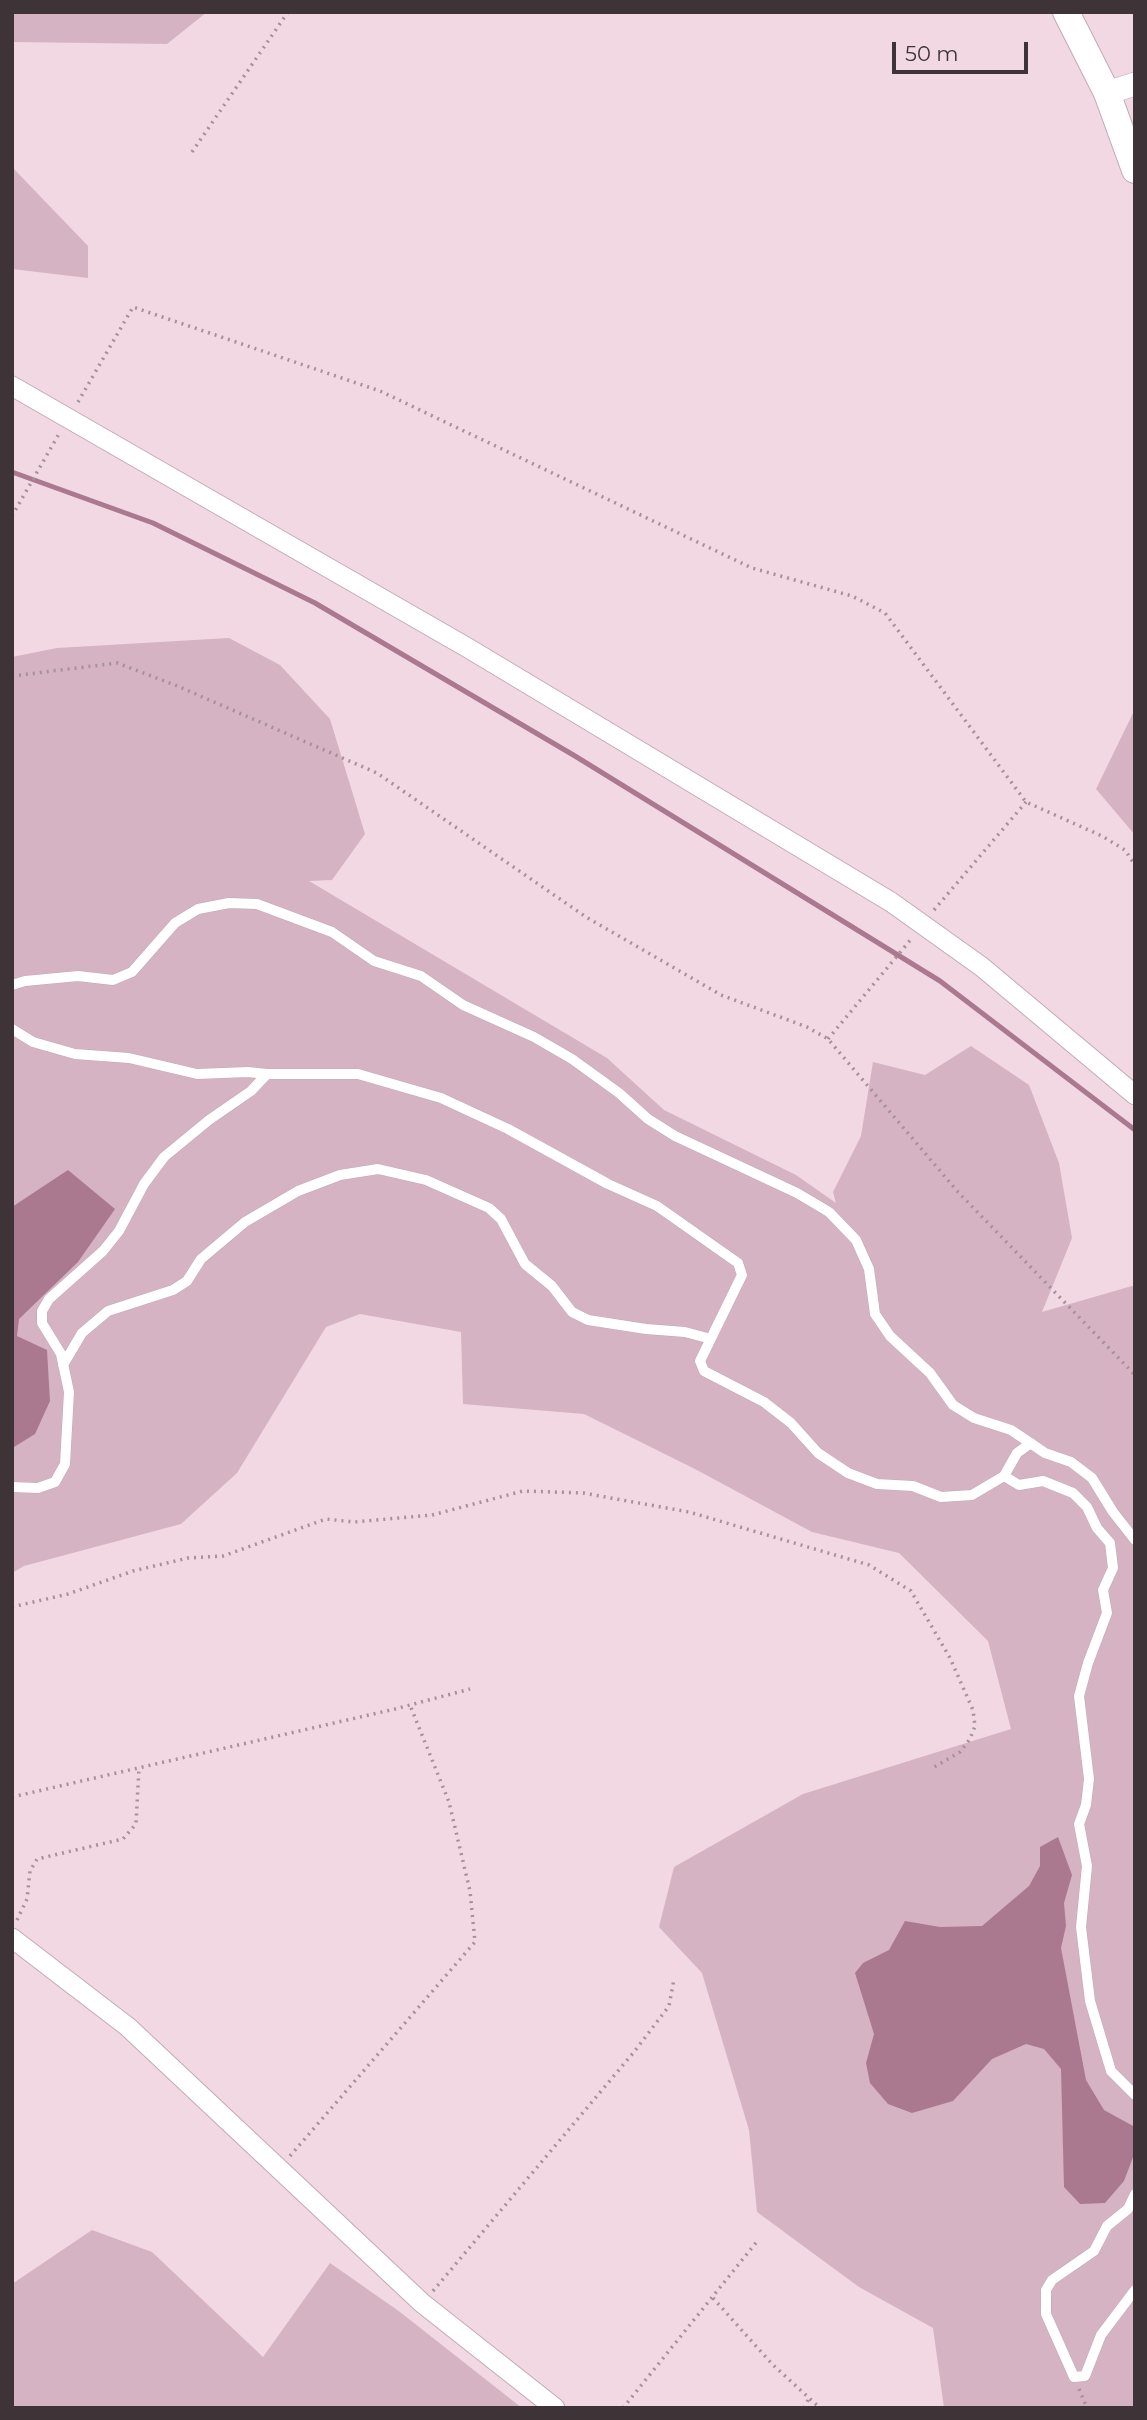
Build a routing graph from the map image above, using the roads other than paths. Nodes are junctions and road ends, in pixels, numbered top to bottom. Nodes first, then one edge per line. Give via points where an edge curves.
1 (1066, 12) edge
2 (1135, 85) edge
3 (1107, 93) junction
4 (1135, 170) edge
5 (12, 386) edge
6 (12, 985) edge
7 (12, 1029) edge
8 (267, 1074) junction
9 (1135, 1095) edge
10 (711, 1339) junction
11 (63, 1365) junction
12 (1031, 1443) junction
13 (1004, 1476) junction
14 (12, 1487) edge
15 (1135, 1540) edge
16 (15, 1929) edge
17 (1135, 2095) edge
18 (1135, 2194) edge
19 (1135, 2290) edge
20 (1129, 2305) edge
21 (555, 2408) edge

1 - 3 main road
2 - 3 street
3 - 4 main road
5 - 9 street via 468,648 891,902 982,967
6 - 12 lane via 78,976 113,980 132,972 175,923 198,909 229,903 257,904 332,932 374,961 421,976 463,1005 572,1059 675,1136 830,1212 856,1240 869,1269 875,1314 890,1336 930,1373 953,1405
7 - 8 lane via 33,1042 75,1054 129,1058 197,1074
8 - 10 lane via 358,1074 441,1098 657,1206 738,1263 742,1275
8 - 11 lane via 164,1157 103,1251 49,1299 42,1323
10 - 11 lane via 588,1320 572,1312 552,1286 525,1264 501,1219 489,1208 426,1180 378,1169 340,1175 298,1191 245,1222 201,1259 187,1281 108,1311 82,1333
10 - 13 lane via 701,1361 704,1371 764,1402 818,1453 848,1473 877,1484 913,1486 941,1497 972,1495
11 - 14 lane via 68,1392 65,1464 55,1482 38,1488
12 - 13 lane via 1017,1453
12 - 15 lane via 1092,1478
13 - 17 lane via 1019,1485 1043,1481 1073,1493 1110,1544 1113,1568 1103,1590 1107,1613 1079,1696 1089,1779 1079,1824 1087,1866 1081,1927 1090,2001 1111,2071
16 - 21 street via 128,2027 422,2303
18 - 20 lane via 1128,2209 1107,2226 1094,2251 1052,2280 1046,2290 1046,2314 1074,2377 1085,2376 1101,2335
19 - 20 lane

